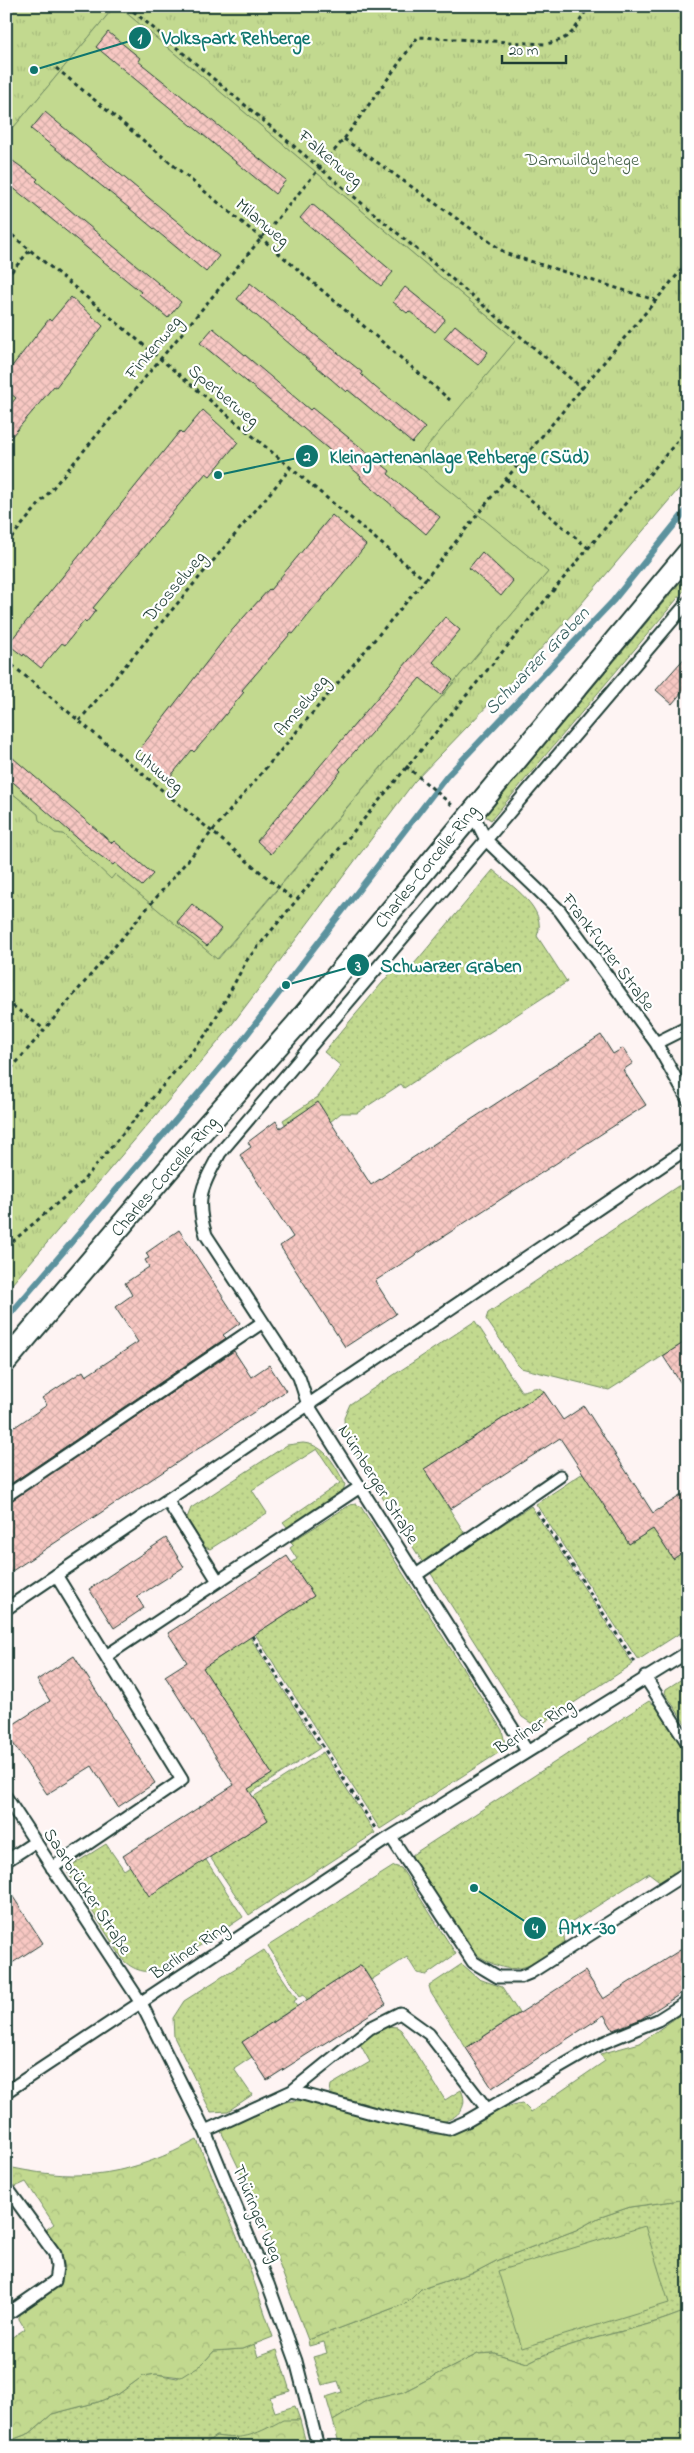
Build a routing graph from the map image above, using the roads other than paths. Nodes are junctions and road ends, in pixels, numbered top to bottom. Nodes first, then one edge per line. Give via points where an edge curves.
1 (688, 552) edge
2 (688, 602) edge
3 (467, 816) junction
4 (486, 840) junction
5 (688, 1027) edge
6 (656, 1043) junction
7 (688, 1100) edge
8 (688, 1148) edge
9 (263, 1322) junction
10 (6, 1361) edge
11 (308, 1405) junction
12 (560, 1476) dead end
13 (360, 1487) junction
14 (6, 1496) edge
15 (167, 1500) junction
16 (56, 1575) junction
17 (416, 1575) junction
18 (218, 1581) junction
19 (6, 1609) edge
20 (688, 1652) edge
21 (106, 1656) junction
22 (645, 1678) junction
23 (688, 1744) edge
24 (527, 1751) junction
25 (6, 1797) edge
26 (388, 1839) junction
27 (35, 1842) junction
28 (6, 1861) edge
29 (52, 1868) junction
30 (688, 1872) edge
31 (688, 2001) edge
32 (140, 2003) junction
33 (292, 2091) junction
34 (6, 2092) edge
35 (487, 2109) junction
36 (205, 2131) junction
37 (6, 2190) edge
38 (6, 2315) edge
39 (318, 2447) edge

1 - 3 street, Charles-Corcelle-Ring
2 - 4 lane, Nürnberger Straße
3 - 4 lane, Frankfurter Straße via 478,824
3 - 10 street, Charles-Corcelle-Ring via 296,1025
4 - 6 lane, Frankfurter Straße via 560,911
4 - 9 lane, Nürnberger Straße via 220,1153 202,1186 199,1213 206,1235
5 - 6 lane
6 - 7 lane, Frankfurter Straße
8 - 11 lane
9 - 11 lane, Nürnberger Straße via 298,1377
9 - 14 lane
11 - 13 lane, Nürnberger Straße
11 - 15 lane
12 - 17 lane
13 - 17 lane, Nürnberger Straße
13 - 18 lane
15 - 16 lane
15 - 18 lane
16 - 19 lane
16 - 21 lane
17 - 24 lane, Nürnberger Straße
18 - 21 lane
20 - 22 lane, Berliner Ring
21 - 29 lane via 182,1780
22 - 23 lane
22 - 24 lane, Berliner Ring
24 - 26 lane, Berliner Ring
25 - 27 lane, Saarbrücker Straße
26 - 30 lane via 473,1962 498,1978 520,1978 530,1973
26 - 32 lane, Berliner Ring
27 - 28 lane
27 - 29 lane, Saarbrücker Straße
29 - 32 lane, Saarbrücker Straße
31 - 35 lane via 658,2020 600,2044
32 - 34 lane, Berliner Ring
32 - 36 lane, Thüringer Weg
33 - 35 lane via 379,2115 449,2129
33 - 35 lane via 370,2028 400,2013 430,2034
33 - 36 lane
36 - 39 lane, Thüringer Weg via 293,2352
37 - 38 lane via 55,2254 58,2267 55,2281

